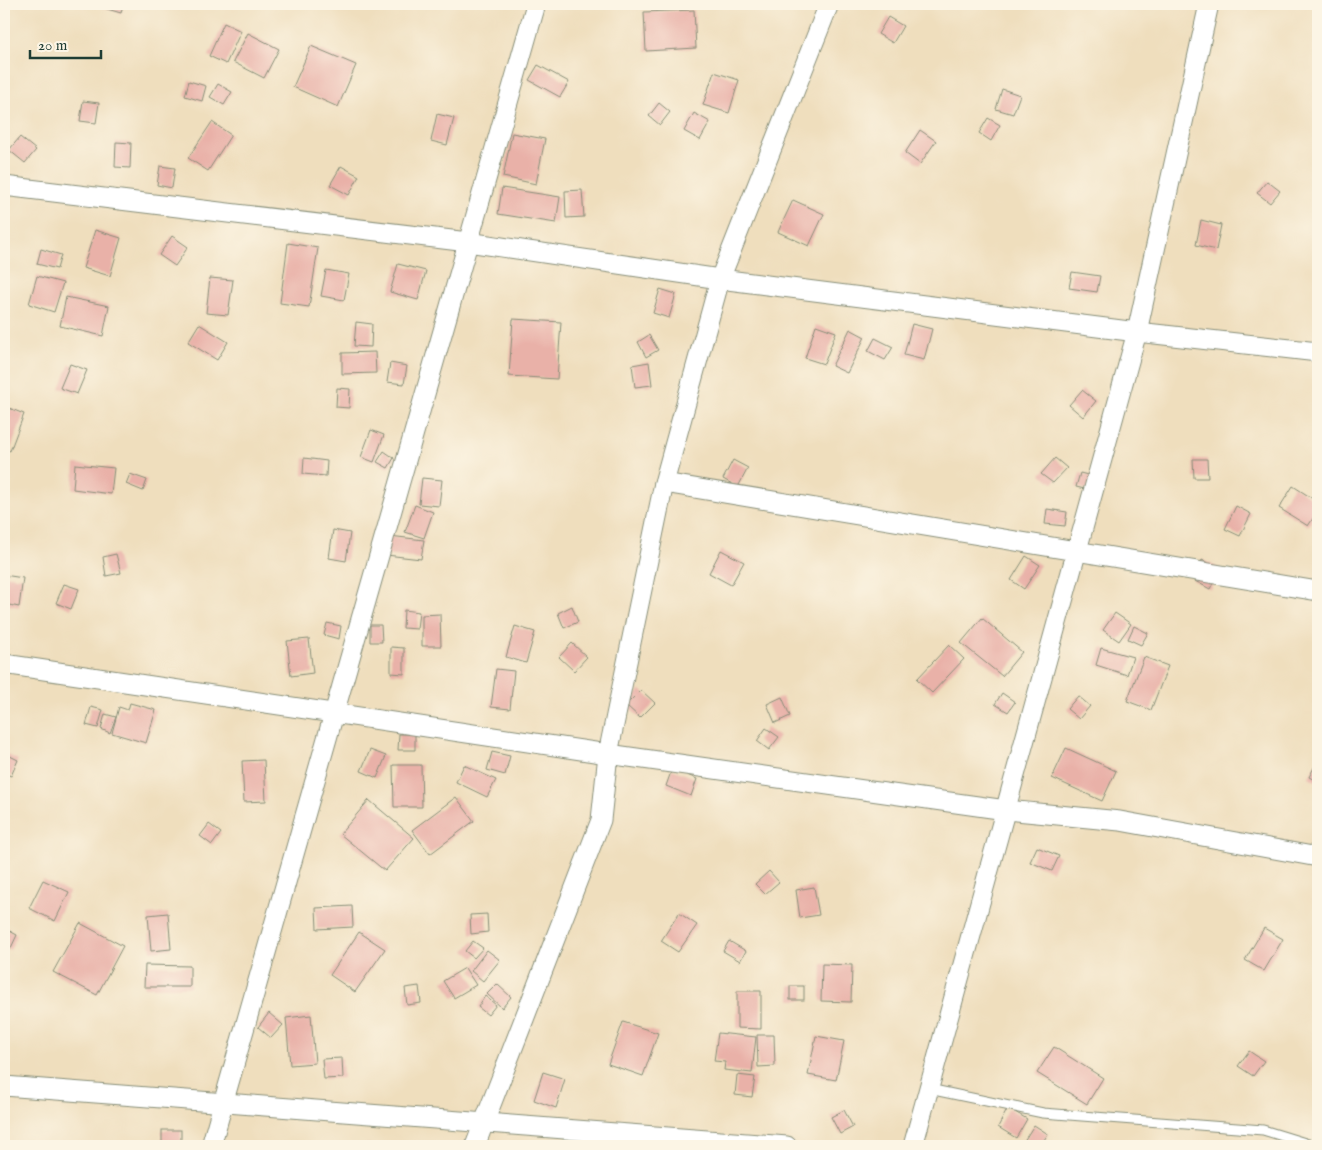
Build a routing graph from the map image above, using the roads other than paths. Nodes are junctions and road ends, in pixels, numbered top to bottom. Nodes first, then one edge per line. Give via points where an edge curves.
1 (536, 4) edge
2 (830, 4) edge
3 (1209, 4) edge
4 (4, 186) edge
5 (468, 242) junction
6 (720, 279) junction
7 (1137, 332) junction
8 (1318, 352) edge
9 (664, 484) junction
10 (1076, 551) junction
11 (1318, 591) edge
12 (4, 664) edge
13 (334, 713) junction
14 (608, 754) junction
15 (1006, 810) junction
16 (1318, 858) edge
17 (4, 1086) edge
18 (929, 1089) junction
19 (224, 1102) junction
20 (483, 1123) junction
21 (211, 1146) edge
22 (475, 1146) edge
23 (787, 1146) edge
24 (913, 1146) edge
25 (1315, 1146) edge

1 - 5 street
2 - 6 street
3 - 7 street
4 - 5 street
5 - 6 street
5 - 13 street
6 - 7 street
6 - 9 street
7 - 8 street
7 - 10 street
9 - 10 street
9 - 14 street
10 - 11 street
10 - 15 street
12 - 13 street
13 - 14 street
13 - 19 street
14 - 15 street
14 - 20 street via 600,820
15 - 16 street via 1120,821
15 - 18 street
17 - 19 street
18 - 24 street
18 - 25 lane via 1043,1114 1263,1130
19 - 20 street
19 - 21 street
20 - 22 street
20 - 23 street

